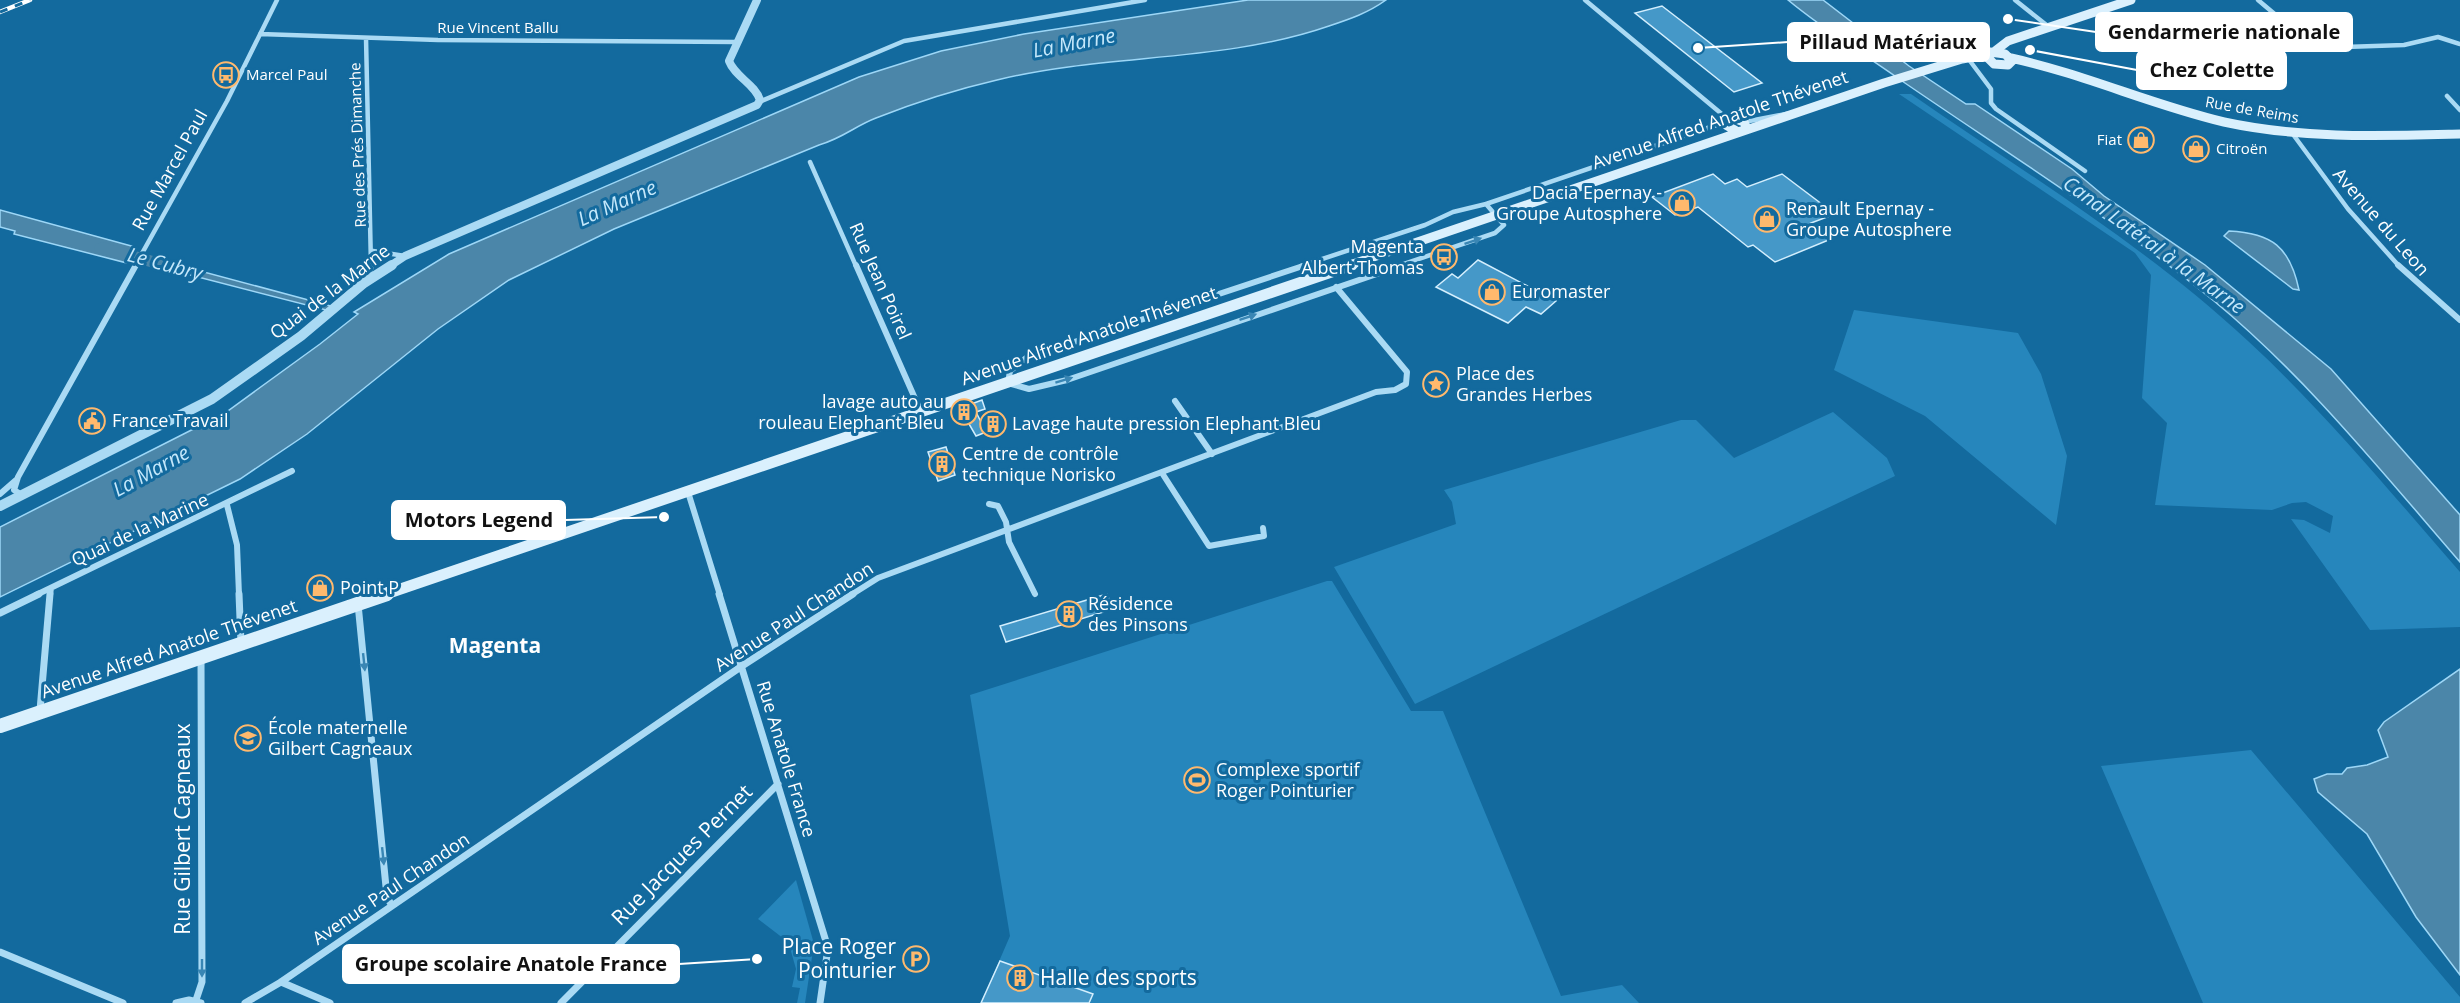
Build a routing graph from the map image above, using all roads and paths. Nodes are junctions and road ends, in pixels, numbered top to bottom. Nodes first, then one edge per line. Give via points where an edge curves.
1 (277, 0) edge
2 (757, 0) edge
3 (1145, 0) edge
4 (1585, 0) edge
5 (2015, 0) edge
6 (2131, 0) edge
7 (2258, 0) edge
8 (2049, 28) junction
9 (260, 34) junction
10 (366, 38) junction
11 (2014, 40) junction
12 (737, 42) junction
13 (2460, 44) edge
14 (1995, 51) junction
15 (1985, 55) junction
16 (2010, 60) junction
17 (1970, 61) junction
18 (1950, 63) junction
19 (1992, 63) junction
20 (2447, 96) dead end
21 (759, 102) junction
22 (2460, 110) edge
23 (1729, 124) junction
24 (1744, 126) junction
25 (2292, 133) junction
26 (2460, 134) edge
27 (1722, 139) junction
28 (810, 162) dead end
29 (2085, 171) dead end
30 (1486, 204) junction
31 (1498, 215) junction
32 (373, 251) junction
33 (405, 256) junction
34 (364, 283) junction
35 (1336, 287) junction
36 (2460, 320) edge
37 (1008, 383) junction
38 (1175, 401) dead end
39 (921, 411) junction
40 (1212, 454) junction
41 (291, 471) dead end
42 (1162, 473) junction
43 (17, 479) junction
44 (688, 492) junction
45 (0, 494) edge
46 (23, 495) junction
47 (989, 504) dead end
48 (227, 505) junction
49 (0, 506) edge
50 (1263, 528) dead end
51 (1006, 532) junction
52 (51, 588) junction
53 (1035, 594) dead end
54 (358, 604) junction
55 (0, 613) edge
56 (241, 643) junction
57 (201, 657) junction
58 (742, 666) junction
59 (40, 712) junction
60 (0, 726) edge
61 (778, 784) junction
62 (392, 906) junction
63 (0, 952) edge
64 (281, 982) junction
65 (199, 1002) edge
66 (123, 1003) edge
67 (176, 1003) edge
68 (245, 1003) edge
69 (330, 1003) edge
70 (561, 1003) edge
71 (820, 1003) edge

1 - 9 street, Rue Marcel Paul
2 - 12 street
3 - 21 street via 904,41
4 - 23 street
5 - 8 street
6 - 8 main road
7 - 13 street via 2314,48 2385,47 2438,37
8 - 11 main road
9 - 10 street, Rue Vincent Ballu
9 - 43 street, Rue Marcel Paul via 227,101
10 - 12 street, Rue Vincent Ballu
10 - 32 street, Rue des Prés Dimanche
11 - 14 main road
11 - 16 main road
12 - 21 street via 729,65 758,94
14 - 15 main road
14 - 16 main road
15 - 18 main road
15 - 19 main road
16 - 19 main road
16 - 25 main road, Rue de Reims via 2198,116
17 - 18 main road
17 - 19 main road
17 - 29 street via 1989,84 1991,103 1996,109
18 - 24 main road, Avenue Alfred Anatole Thévenet via 1798,113
20 - 22 street
21 - 33 street, Quai de la Marne
23 - 24 main road
23 - 27 main road
23 - 30 street
24 - 27 main road, Avenue Alfred Anatole Thévenet
25 - 26 main road, Rue de Reims
25 - 36 street, Avenue du Leon via 2366,232 2424,292
27 - 31 main road, Avenue Alfred Anatole Thévenet
28 - 39 street, Rue Jean Poirel
30 - 31 street
30 - 37 street via 1473,205 1425,225 1026,358 1013,366 1007,375
35 -> 31 street via 1495,233 1504,225
31 - 37 main road, Avenue Alfred Anatole Thévenet
32 - 33 street, Rue des Prés Dimanche
32 - 34 street, Rue des Prés Dimanche via 372,270
33 - 34 street, Quai de la Marne
34 - 46 street, Quai de la Marne via 301,336 212,399
37 -> 35 street via 1016,388 1042,387
35 - 40 street, Avenue Paul Chandon via 1407,372 1406,384
37 - 39 main road, Avenue Alfred Anatole Thévenet
38 - 40 street
39 - 44 main road, Avenue Alfred Anatole Thévenet
40 - 42 street, Avenue Paul Chandon
41 - 48 street, Quai de la Marine
42 - 50 street via 1209,546 1264,536
42 - 51 street, Avenue Paul Chandon
43 - 45 street, Rue Marcel Paul
43 - 46 street via 14,490
44 - 54 main road, Avenue Alfred Anatole Thévenet
44 - 58 street, Rue Anatole France
46 - 49 street, Quai de la Marne
47 - 51 street via 998,506
48 - 52 street, Quai de la Marine
48 - 56 street via 237,545
51 - 53 street
51 - 58 street, Avenue Paul Chandon via 878,578
52 - 55 street, Quai de la Marine
52 - 59 street
54 - 56 main road, Avenue Alfred Anatole Thévenet
54 -> 62 street via 387,897
56 - 57 main road, Avenue Alfred Anatole Thévenet
57 - 59 main road, Avenue Alfred Anatole Thévenet
57 -> 65 street, Rue Gilbert Cagneaux
58 - 61 street, Rue Anatole France
58 - 62 street, Avenue Paul Chandon
59 - 60 main road, Avenue Alfred Anatole Thévenet
61 - 70 street, Rue Jacques Pernet
61 - 71 street, Rue Anatole France via 828,948
62 - 64 street, Avenue Paul Chandon
63 - 66 street
64 - 68 street, Avenue Paul Chandon
64 - 69 street
65 - 67 street

